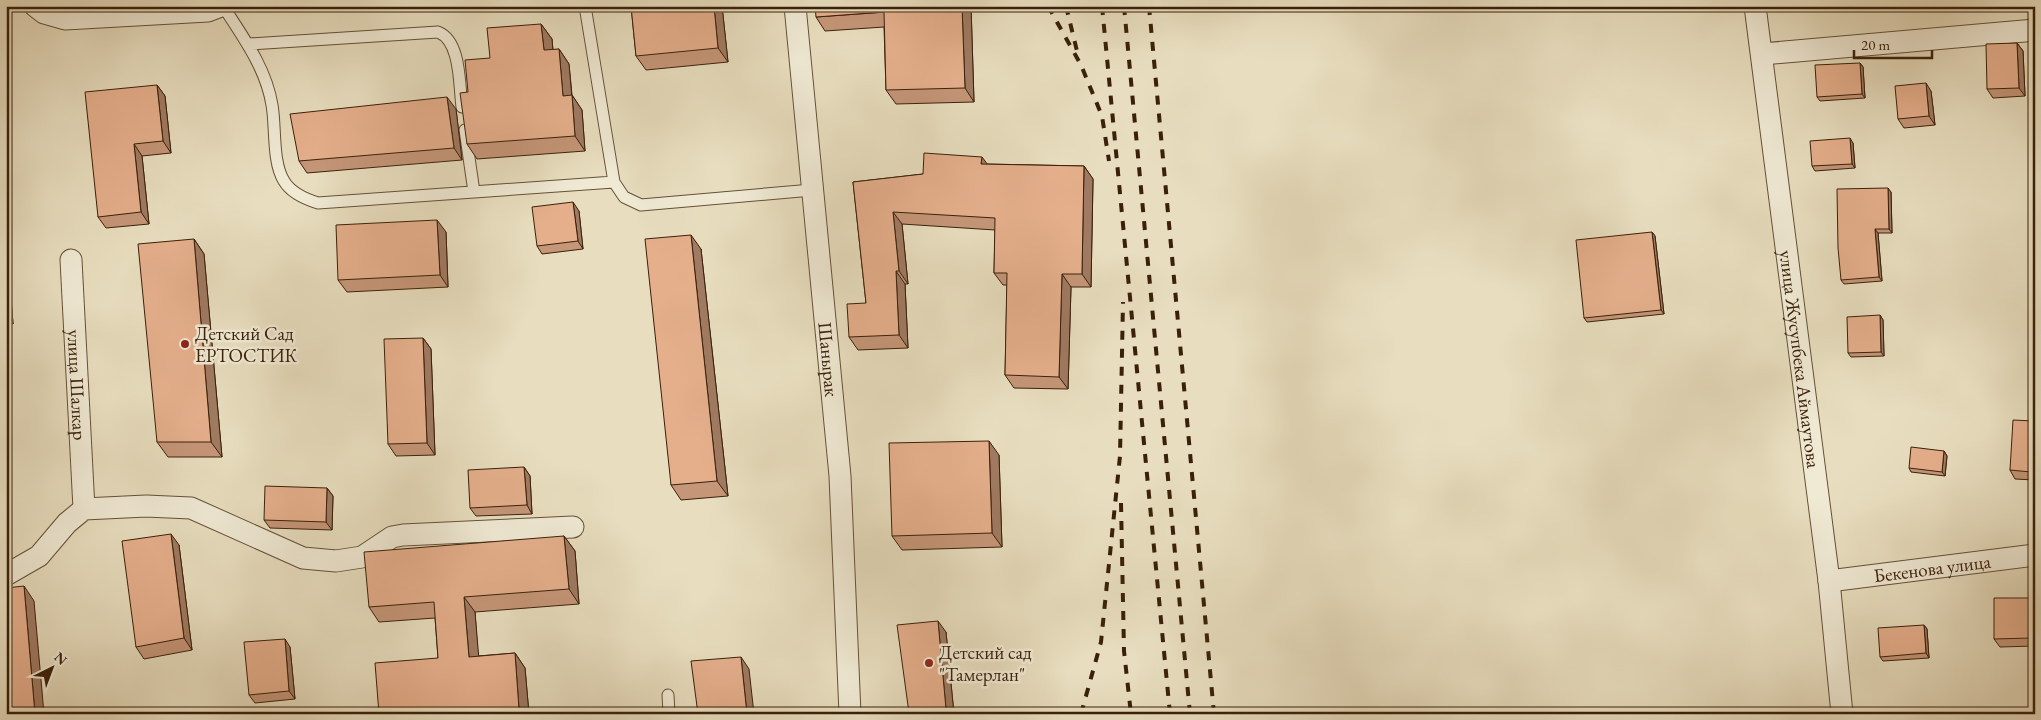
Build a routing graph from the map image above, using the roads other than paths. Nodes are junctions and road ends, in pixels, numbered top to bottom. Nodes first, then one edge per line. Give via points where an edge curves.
1 (35, 6) edge
2 (222, 6) edge
3 (585, 6) edge
4 (795, 6) edge
5 (1755, 6) edge
6 (2035, 30) edge
7 (249, 44) junction
8 (1762, 54) junction
9 (614, 182) junction
10 (812, 190) junction
11 (474, 192) junction
12 (71, 260) dead end
13 (84, 509) junction
14 (573, 527) dead end
15 (2035, 555) edge
16 (6, 575) edge
17 (1829, 582) junction
18 (668, 695) dead end
19 (669, 714) edge
20 (850, 714) edge
21 (1842, 714) edge

1 - 2 street via 44,13 65,19 208,11
2 - 7 lane
3 - 9 lane
4 - 10 street, Шанырак
5 - 8 street, улица Жусупбека Аймаутова
6 - 8 street
7 - 11 lane via 272,103 279,170 284,182 304,199 318,203
7 - 11 lane via 444,34 454,48
8 - 17 street, улица Жусупбека Аймаутова
9 - 10 lane via 624,197 641,205
9 - 11 lane
10 - 20 street, Шанырак via 840,476
12 - 13 street, улица Шалкар
13 - 14 street via 191,508 303,558 336,561 362,557 392,538 403,535
13 - 16 street via 67,523 40,556
15 - 17 street, Бекенова улица
17 - 21 street, улица Жусупбека Аймаутова
18 - 19 lane

